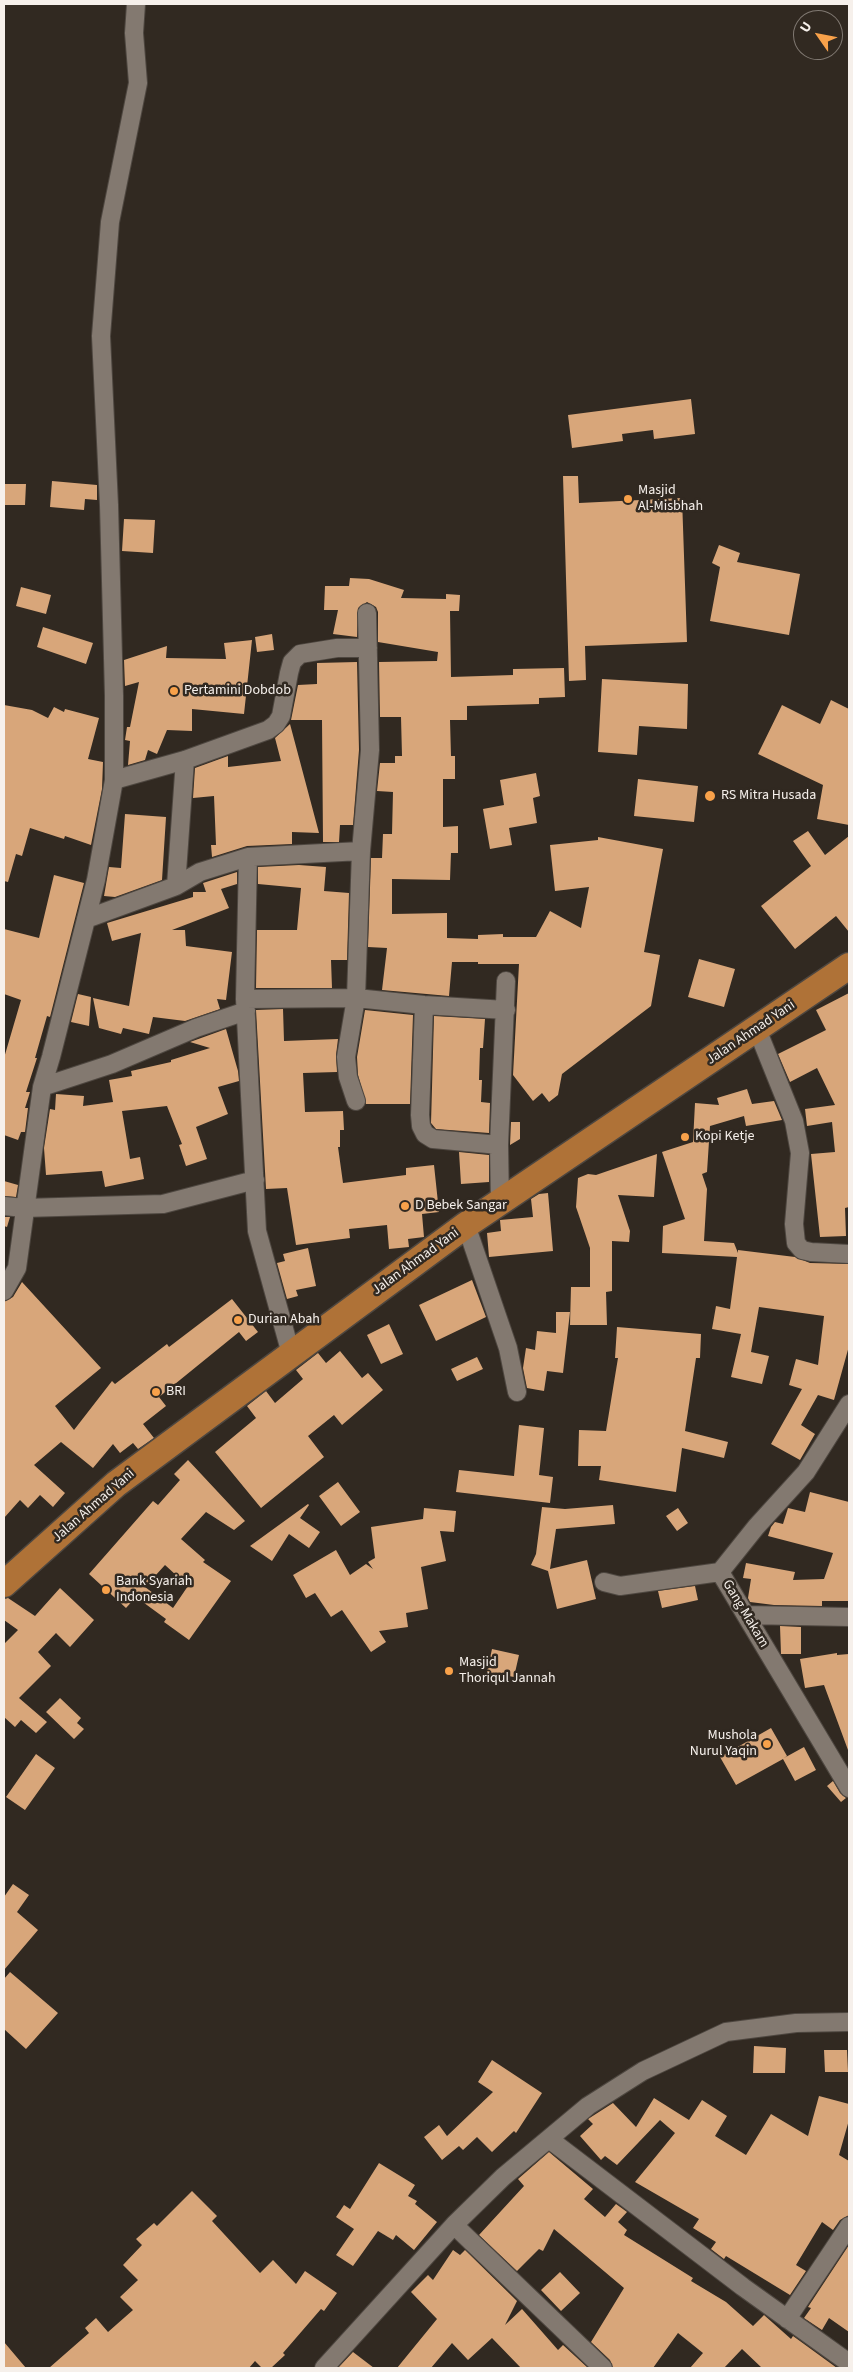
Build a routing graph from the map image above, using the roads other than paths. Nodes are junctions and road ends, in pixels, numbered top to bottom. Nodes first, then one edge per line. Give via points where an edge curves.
1 (136, 4) edge
2 (367, 613) dead end
3 (368, 648) junction
4 (184, 760) junction
5 (114, 780) junction
6 (361, 851) junction
7 (248, 858) junction
8 (176, 886) junction
9 (86, 919) junction
10 (849, 966) edge
11 (506, 981) dead end
12 (356, 998) junction
13 (245, 1005) junction
14 (424, 1005) junction
15 (506, 1010) junction
16 (757, 1029) junction
17 (42, 1087) junction
18 (356, 1101) dead end
19 (499, 1145) junction
20 (255, 1180) junction
21 (500, 1203) junction
22 (4, 1206) edge
23 (24, 1208) junction
24 (466, 1225) junction
25 (849, 1254) edge
26 (4, 1291) edge
27 (290, 1354) junction
28 (517, 1392) dead end
29 (849, 1404) edge
30 (720, 1572) junction
31 (604, 1582) dead end
32 (4, 1584) edge
33 (746, 1615) junction
34 (849, 1617) edge
35 (849, 1788) edge
36 (849, 2022) edge
37 (549, 2139) junction
38 (454, 2224) junction
39 (849, 2226) edge
40 (787, 2319) junction
41 (849, 2363) edge
42 (324, 2368) edge
43 (603, 2368) edge

1 - 5 street via 134,33 138,82 110,222 101,336 110,524
2 - 3 street
3 - 4 street via 337,648 300,654 292,662 281,716 276,724 268,730
3 - 6 street via 370,750
4 - 5 street
4 - 8 street
5 - 9 street
6 - 7 street
6 - 12 street
7 - 8 street via 200,872
7 - 13 street
8 - 9 street
9 - 17 street
10 - 16 highway, Jalan Ahmad Yani
11 - 15 street
12 - 13 street
12 - 14 street
12 - 18 street via 346,1057
13 - 17 street via 112,1064
13 - 20 street
14 - 15 street
14 - 19 street via 420,1115 425,1134 433,1139
15 - 19 street
16 - 21 highway, Jalan Ahmad Yani
16 - 25 street via 794,1121 800,1153 794,1224 796,1243 802,1250 811,1252
17 - 23 street
19 - 21 street
20 - 23 street via 163,1204
20 - 27 street via 257,1232
21 - 24 highway, Jalan Ahmad Yani
22 - 23 street
23 - 26 street via 17,1268
24 - 27 highway, Jalan Ahmad Yani
24 - 28 street via 508,1348
27 - 32 highway, Jalan Ahmad Yani via 116,1484
29 - 30 street, Gang Makam via 806,1472
30 - 31 street via 620,1586
30 - 33 street, Gang Makam
33 - 34 street
33 - 35 street, Gang Makam
36 - 37 street via 796,2023 726,2032 643,2071 588,2106
37 - 38 street
37 - 40 street
38 - 42 street
38 - 43 street
39 - 40 street
40 - 41 street

